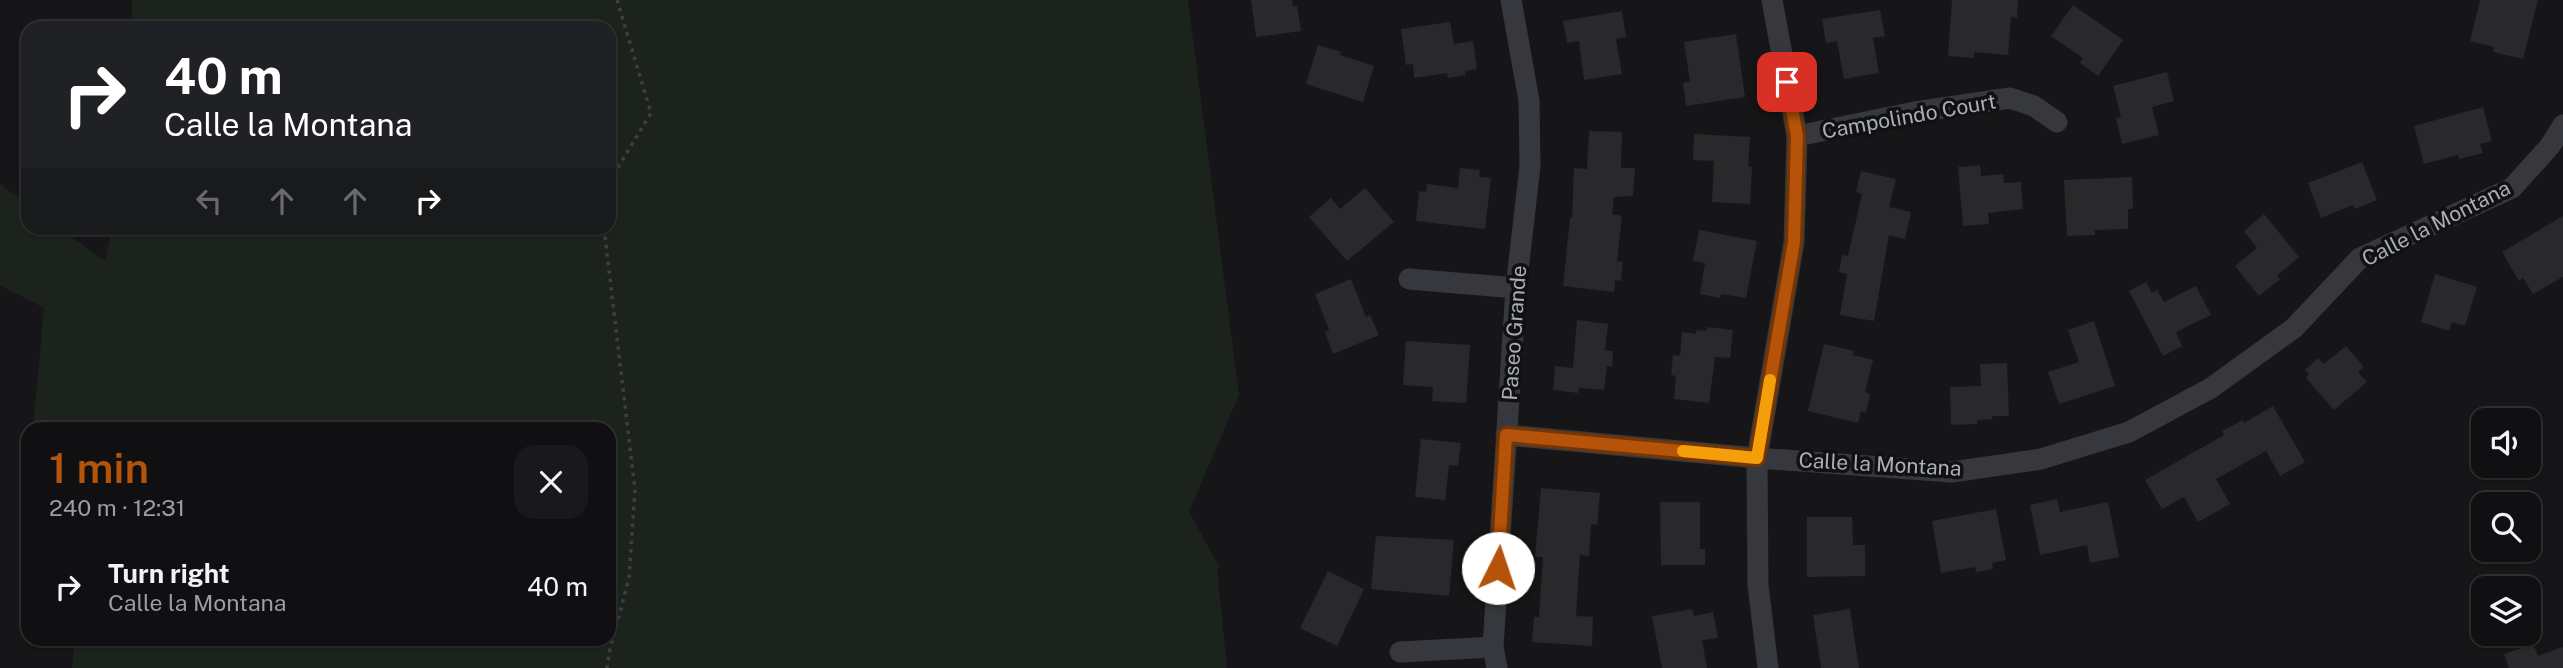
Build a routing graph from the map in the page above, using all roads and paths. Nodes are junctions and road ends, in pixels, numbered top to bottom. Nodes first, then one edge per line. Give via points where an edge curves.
1 (617, 0) edge
2 (1511, 0) edge
3 (1772, 0) edge
4 (2057, 122) dead end
5 (2563, 125) edge
6 (1797, 136) junction
7 (616, 170) edge
8 (605, 235) edge
9 (1409, 279) dead end
10 (1516, 288) junction
11 (1506, 435) junction
12 (1757, 458) junction
13 (616, 627) edge
14 (611, 646) edge
15 (1400, 652) dead end
16 (1495, 658) edge
17 (607, 668) edge
18 (1768, 668) edge

1 - 7 path via 651,113
2 - 10 street, Paseo Grande via 1529,101 1530,166
3 - 6 street
4 - 6 street, Campolindo Court via 2034,106 2010,98
5 - 12 street, Calle la Montana via 2512,188 2360,258 2294,328 2211,388 2129,432 2041,459 1952,471
6 - 12 street via 1794,242
8 - 13 path via 635,490 629,578
9 - 10 street
10 - 11 street, Paseo Grande
11 - 12 street, Calle la Montana
11 - 16 street, Paseo Grande
12 - 18 street via 1758,585
14 - 17 path
15 - 16 street

